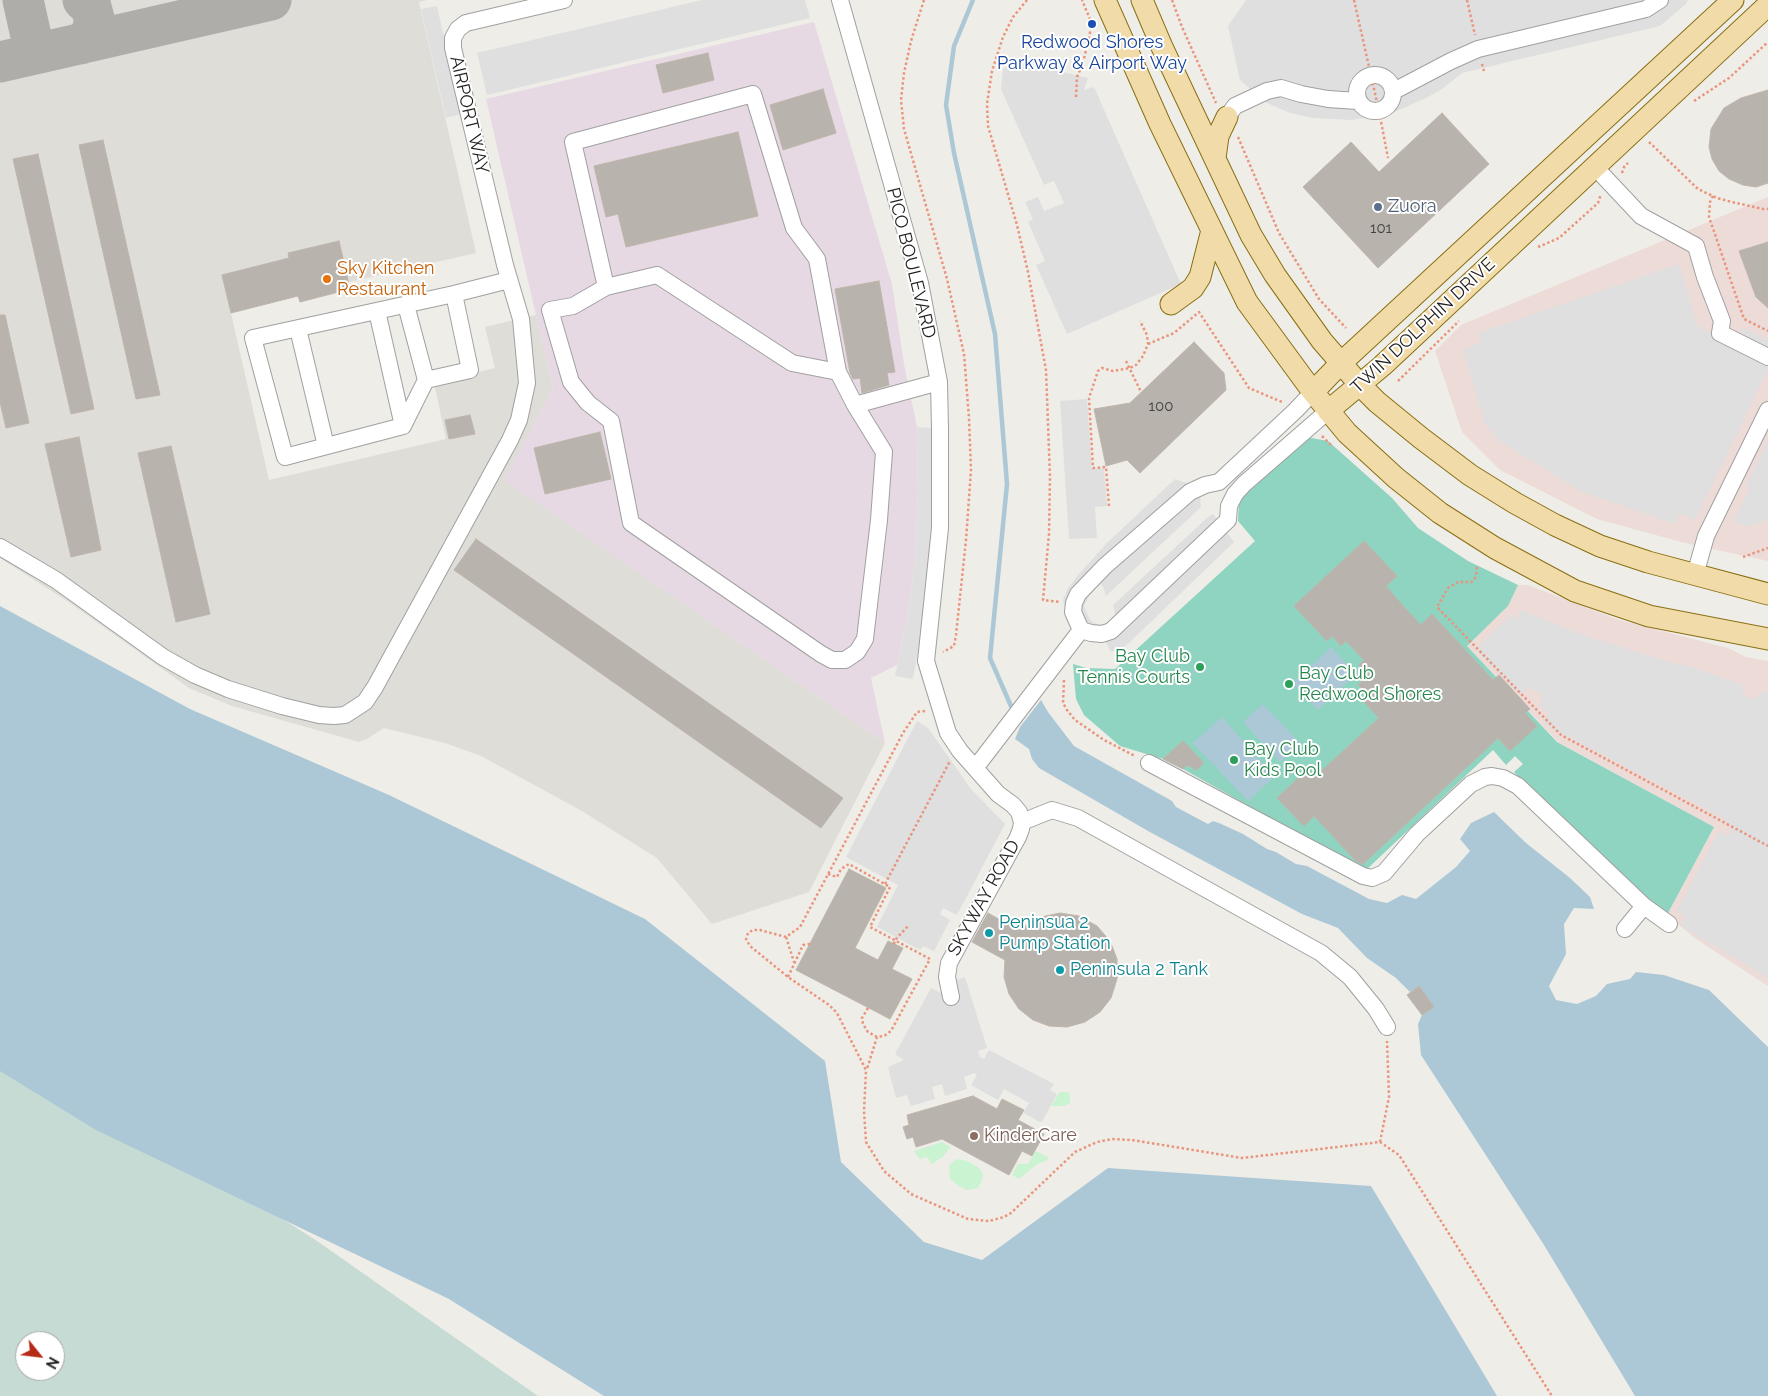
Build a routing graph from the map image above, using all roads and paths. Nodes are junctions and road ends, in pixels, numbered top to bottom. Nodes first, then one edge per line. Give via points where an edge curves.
1 (564, 0) edge
2 (840, 0) edge
3 (1027, 0) edge
4 (1082, 0) edge
5 (1105, 0) edge
6 (1142, 0) edge
7 (1172, 0) edge
8 (1354, 0) edge
9 (1467, 0) edge
10 (1660, 0) edge
11 (1733, 0) edge
12 (1768, 5) edge
13 (1476, 40) dead end
14 (1768, 42) edge
15 (1372, 75) junction
16 (1394, 91) junction
17 (1076, 97) dead end
18 (1358, 101) junction
19 (1688, 105) dead end
20 (1379, 112) junction
21 (1227, 119) junction
22 (1655, 136) dead end
23 (1215, 158) junction
24 (1388, 158) dead end
25 (1630, 161) dead end
26 (1594, 166) junction
27 (1619, 178) dead end
28 (1601, 194) dead end
29 (1713, 196) junction
30 (1768, 209) edge
31 (1212, 230) junction
32 (1532, 252) dead end
33 (509, 280) junction
34 (606, 287) junction
35 (454, 294) junction
36 (1170, 304) dead end
37 (406, 305) junction
38 (377, 311) junction
39 (1140, 320) dead end
40 (1461, 320) dead end
41 (1346, 328) dead end
42 (298, 329) junction
43 (1768, 331) edge
44 (1148, 344) junction
45 (1768, 357) edge
46 (1126, 361) dead end
47 (1341, 363) junction
48 (1130, 368) junction
49 (838, 372) junction
50 (426, 380) junction
51 (1398, 381) dead end
52 (939, 382) junction
53 (1360, 385) junction
54 (1141, 392) dead end
55 (1313, 392) junction
56 (1283, 402) dead end
57 (855, 405) junction
58 (1768, 410) edge
59 (1328, 411) junction
60 (403, 426) junction
61 (1322, 436) dead end
62 (326, 446) junction
63 (1334, 447) dead end
64 (1109, 506) dead end
65 (0, 546) edge
66 (1768, 548) edge
67 (1743, 557) dead end
68 (1477, 567) dead end
69 (1695, 575) junction
70 (1768, 594) edge
71 (1074, 604) junction
72 (1081, 630) junction
73 (1768, 639) edge
74 (1063, 653) junction
75 (932, 680) joint
76 (941, 708) junction
77 (960, 751) junction
78 (1149, 763) joint
79 (976, 767) junction
80 (1022, 822) junction
81 (1768, 846) edge
82 (828, 874) junction
83 (885, 885) junction
84 (1644, 906) junction
85 (1669, 924) dead end
86 (908, 926) dead end
87 (1625, 929) dead end
88 (786, 937) junction
89 (895, 940) junction
90 (810, 944) dead end
91 (894, 944) dead end
92 (794, 962) junction
93 (788, 977) junction
94 (951, 997) dead end
95 (868, 1008) dead end
96 (1386, 1027) joint
97 (877, 1036) junction
98 (866, 1070) junction
99 (1380, 1142) junction
100 (1552, 1396) edge

1 - 33 street, AIRPORT WAY via 466,23 453,38
2 - 52 street, PICO BOULEVARD via 920,283
3 - 71 path via 1003,37 987,104 988,126 1017,225 1046,370 1050,476 1043,600
4 - 17 path via 1092,24 1077,78
5 - 31 main road
6 - 23 main road
7 - 21 path
8 - 15 path
9 - 13 path
10 - 16 street via 1646,9 1478,49
11 - 47 main road, TWIN DOLPHIN DRIVE
12 - 26 main road, TWIN DOLPHIN DRIVE
14 - 19 path via 1729,78
15 - 16 street via 1388,80
15 - 18 street via 1364,79 1357,89
15 - 20 path
16 - 20 street via 1391,103
18 - 20 street via 1365,109
18 - 21 street via 1328,99 1281,88 1234,106
20 - 24 path
21 - 23 main road via 1218,136
21 - 41 path via 1279,233 1319,299
22 - 29 path via 1649,142 1698,188
23 - 47 main road via 1251,235 1275,275
25 - 27 path
26 - 45 street via 1641,216 1696,246 1722,321 1720,333
26 - 53 main road, TWIN DOLPHIN DRIVE
28 - 32 path via 1598,203 1559,238
29 - 30 path
29 - 43 path via 1709,217 1744,319
31 - 36 main road via 1200,277 1193,288
31 - 55 main road via 1247,302
33 - 35 street
33 - 65 street, AIRPORT WAY via 521,318 526,364 527,383 519,420 375,687 365,702 345,715 319,715 282,706 195,675 163,657 56,580
34 - 49 street via 657,275 792,362
34 - 49 street via 574,142 753,94 794,228 817,259
34 - 57 street via 573,306 550,310 571,382 588,403 611,421 631,523 832,660 845,660 857,652 865,639 879,520 884,452
35 - 37 street
35 - 50 street via 470,370
37 - 38 street
37 - 50 street
38 - 42 street
38 - 60 street
39 - 44 path
40 - 51 path
42 - 62 street
42 - 62 street via 253,338 285,457
44 - 48 path via 1143,356
44 - 56 path via 1174,333 1199,312 1249,388
46 - 48 path
47 - 53 main road
47 - 55 main road, TWIN DOLPHIN DRIVE
48 - 54 path
48 - 64 path via 1113,371 1102,368 1089,398 1093,468 1106,467
49 - 57 street
50 - 60 street
52 - 57 street
52 - 75 street, PICO BOULEVARD via 940,528 926,661
53 - 59 main road, TWIN DOLPHIN DRIVE
53 - 69 main road via 1421,438 1470,475 1515,503 1600,546
55 - 59 main road
55 - 71 street, TWIN DOLPHIN DRIVE via 1219,482 1190,492 1105,566 1078,594
58 - 69 street via 1706,536
59 - 72 street, TWIN DOLPHIN DRIVE via 1244,484 1235,494 1228,520 1111,631 1102,634
59 - 73 main road via 1396,478 1440,513 1495,548 1575,591 1649,616
60 - 62 street
61 - 63 path
66 - 67 path
68 - 81 path via 1474,580 1458,582 1448,588 1437,607 1561,735
69 - 70 main road
71 - 72 street via 1073,612
72 - 74 street
74 - 78 path via 1063,703 1067,710 1075,720 1104,740
74 - 79 street
75 - 76 street, SKYWAY ROAD
76 - 77 street, SKYWAY ROAD via 948,733
76 - 82 path via 917,712 912,719
77 - 79 street, SKYWAY ROAD
77 - 83 path via 947,763
78 - 84 street via 1372,878 1384,873 1417,834 1471,784 1485,777 1503,778 1518,786
79 - 80 street, SKYWAY ROAD via 998,794 1019,812
80 - 94 street, SKYWAY ROAD via 1018,837 949,963 947,977
80 - 96 street via 1052,810 1078,818 1321,953 1350,977
82 - 83 path via 837,877 849,864
82 - 88 path via 800,927
83 - 89 path via 890,887 870,927
84 - 85 street
84 - 87 street
86 - 89 path
88 - 92 path
88 - 93 path via 753,930 746,939 750,946
89 - 91 path
89 - 97 path via 930,959 890,1031 884,1036
90 - 92 path via 803,944
92 - 93 path
93 - 98 path via 836,1013
95 - 97 path via 862,1018 863,1024 868,1032
96 - 99 path via 1389,1097
97 - 98 path
98 - 99 path via 866,1142 884,1171 911,1194 979,1221 1011,1213 1075,1152 1112,1139 1242,1158
99 - 100 path via 1399,1155

